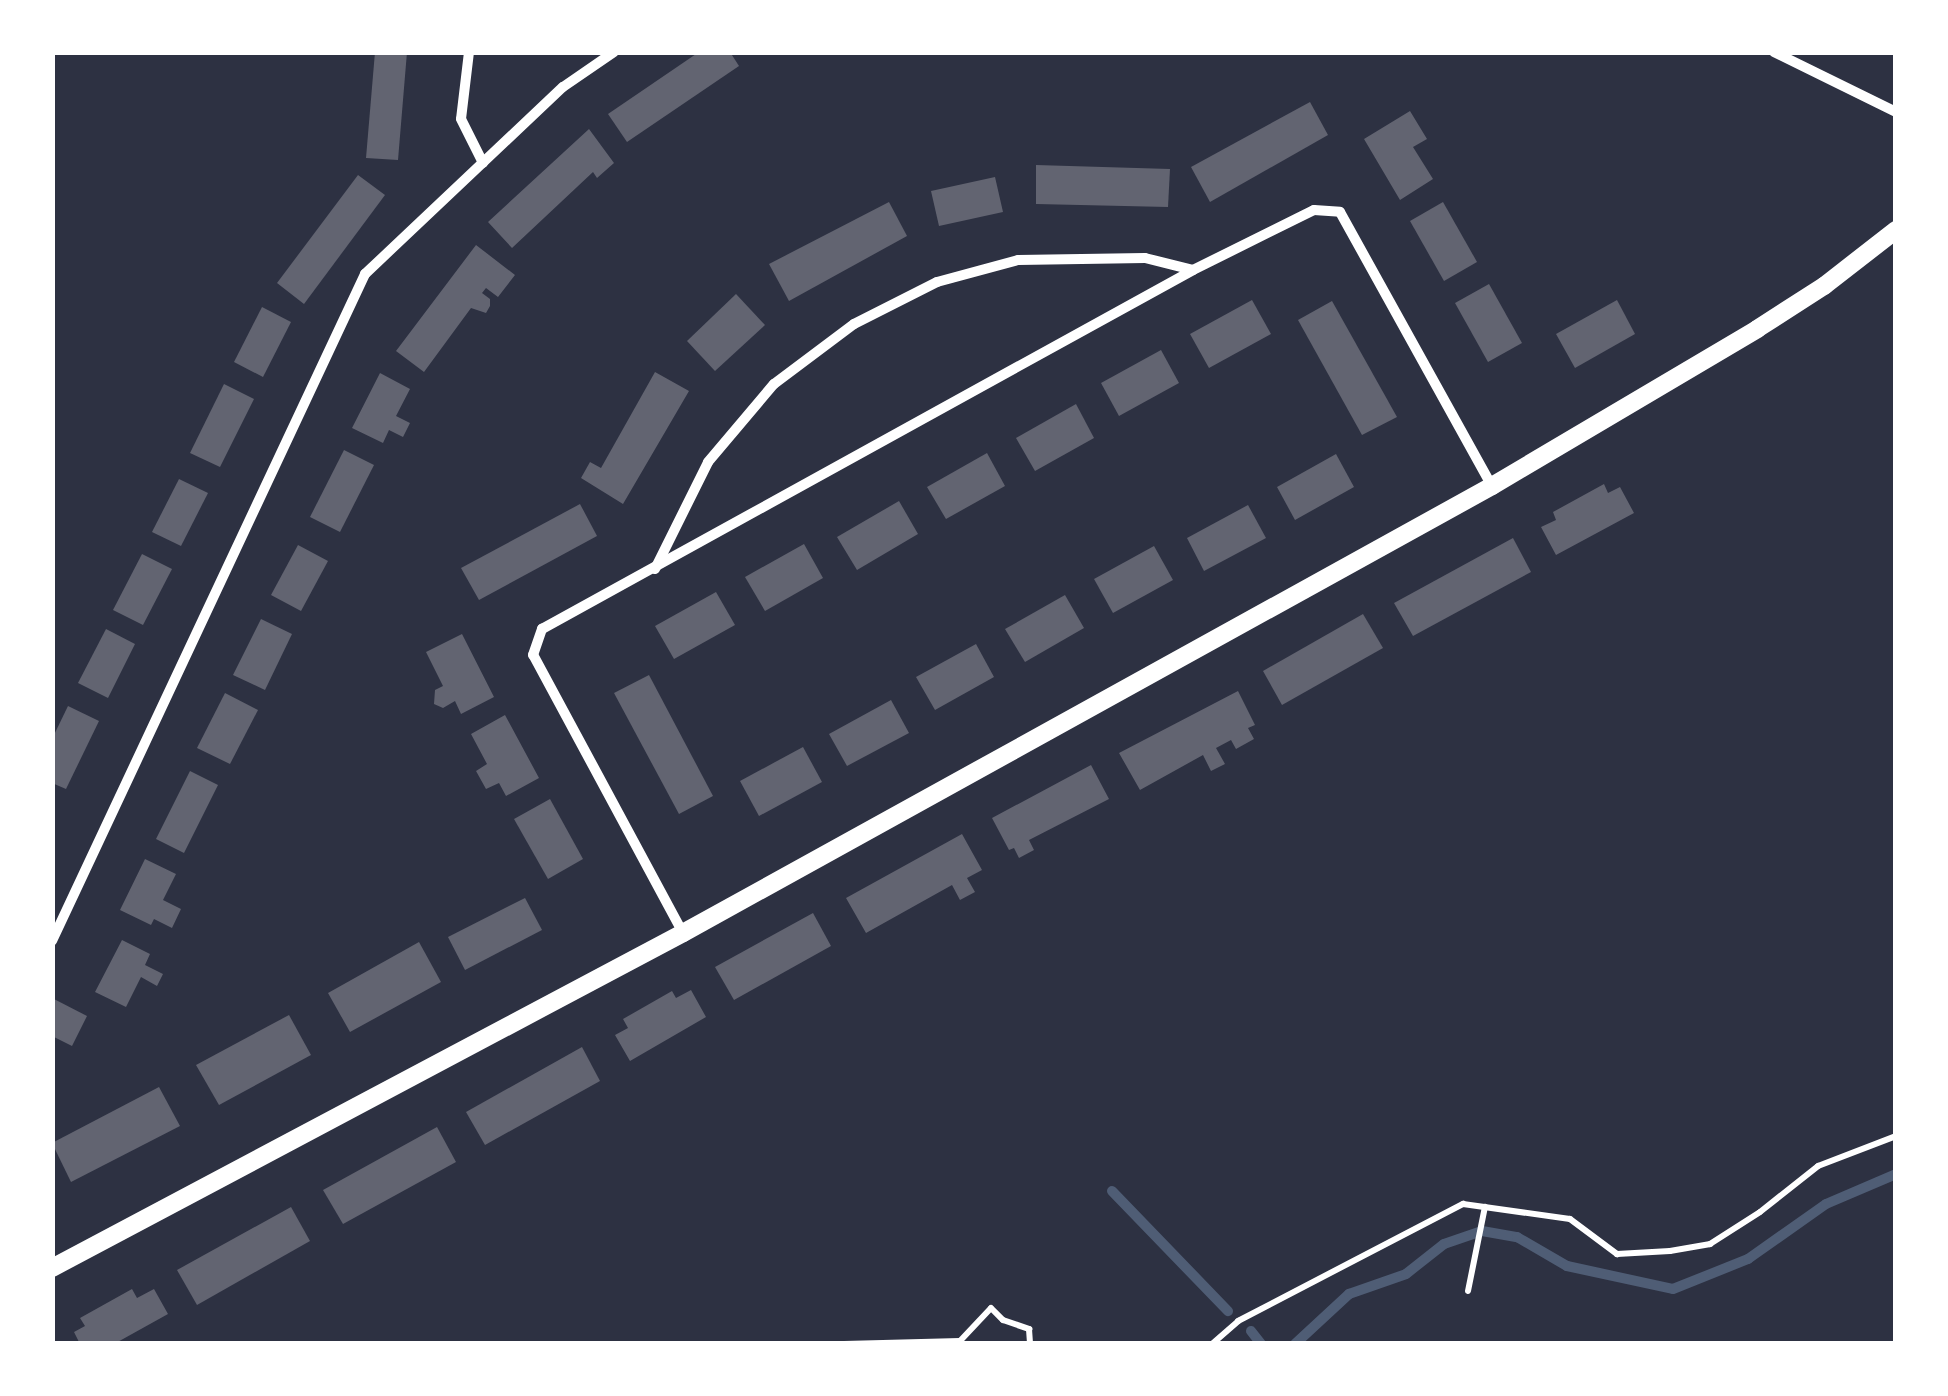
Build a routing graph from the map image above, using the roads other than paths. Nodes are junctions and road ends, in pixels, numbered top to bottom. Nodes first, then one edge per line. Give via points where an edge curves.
1 (469, 52) edge
2 (614, 52) edge
3 (1774, 52) edge
4 (1896, 112) edge
5 (483, 163) junction
6 (1896, 230) edge
7 (1193, 270) junction
8 (1492, 486) junction
9 (654, 570) junction
10 (683, 932) junction
11 (52, 942) edge
12 (52, 1268) edge

1 - 5 street via 461,119
2 - 5 street via 564,87
3 - 4 street
5 - 11 street via 366,274
6 - 8 street via 1757,329
7 - 8 street via 1314,210 1340,212
7 - 9 street
7 - 9 street via 1145,258 1018,260 936,282 854,324 774,384 708,462
8 - 10 street
9 - 10 street via 542,629 532,655
10 - 12 street

